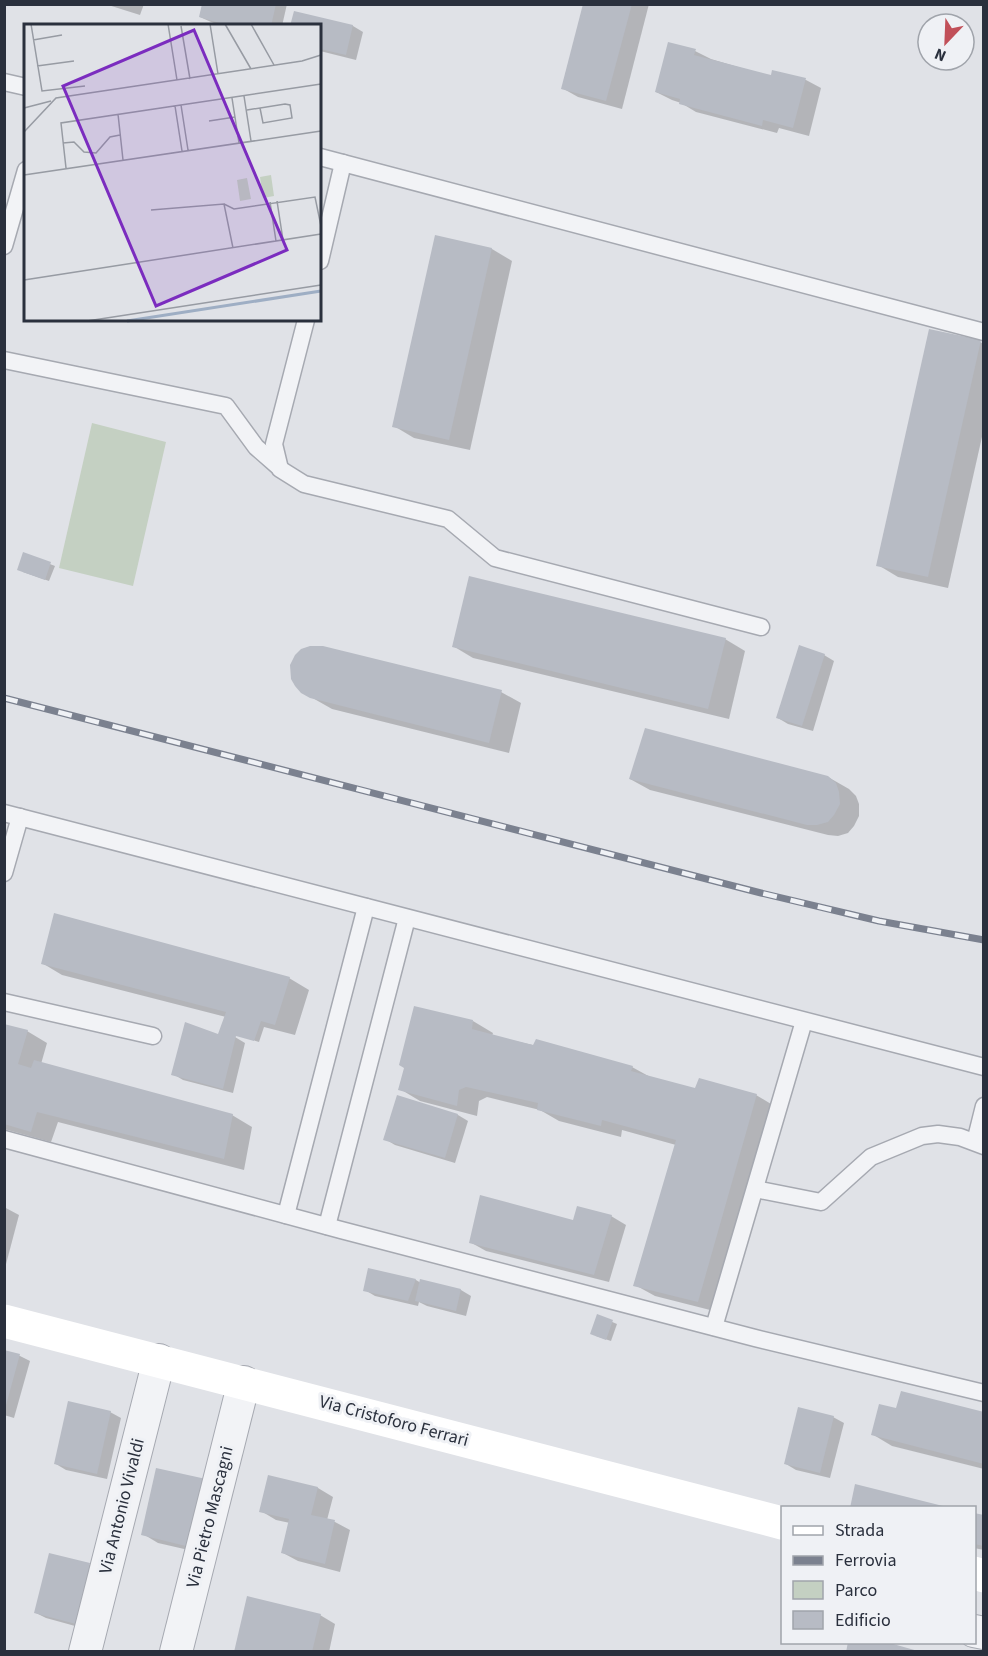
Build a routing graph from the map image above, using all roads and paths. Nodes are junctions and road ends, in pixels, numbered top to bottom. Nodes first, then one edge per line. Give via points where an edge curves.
1 (4, 82) edge
2 (24, 87) edge
3 (321, 157) edge
4 (343, 163) junction
5 (24, 177) edge
6 (4, 246) edge
7 (321, 257) edge
8 (306, 321) edge
9 (984, 332) edge
10 (4, 360) edge
11 (280, 469) junction
12 (761, 627) dead end
13 (12, 815) edge
14 (4, 873) edge
15 (366, 907) junction
16 (407, 918) junction
17 (4, 1002) edge
18 (804, 1021) junction
19 (153, 1036) dead end
20 (984, 1067) edge
21 (984, 1106) edge
22 (4, 1139) edge
23 (979, 1144) edge
24 (755, 1189) junction
25 (286, 1215) junction
26 (327, 1226) junction
27 (4, 1321) edge
28 (714, 1327) junction
29 (159, 1360) junction
30 (244, 1382) junction
31 (984, 1393) edge
32 (781, 1522) edge
33 (85, 1652) edge
34 (176, 1652) edge

1 - 2 lane
3 - 4 lane
4 - 7 lane
4 - 9 lane
5 - 6 lane
8 - 11 lane via 274,444
10 - 11 lane via 226,406 256,447
11 - 12 lane via 304,484 448,519 495,558
13 - 14 lane
13 - 15 lane
15 - 16 lane
15 - 25 lane
16 - 18 lane
16 - 26 lane
17 - 19 lane
18 - 20 lane
18 - 24 lane
21 - 23 lane
22 - 25 lane
23 - 24 lane via 960,1137 922,1136 871,1157 822,1202
24 - 28 lane
25 - 26 lane
26 - 28 lane
27 - 29 main road, Via Cristoforo Ferrari
28 - 31 lane
29 - 30 main road, Via Cristoforo Ferrari
29 - 33 street, Via Antonio Vivaldi
30 - 32 main road, Via Cristoforo Ferrari
30 - 34 street, Via Pietro Mascagni

